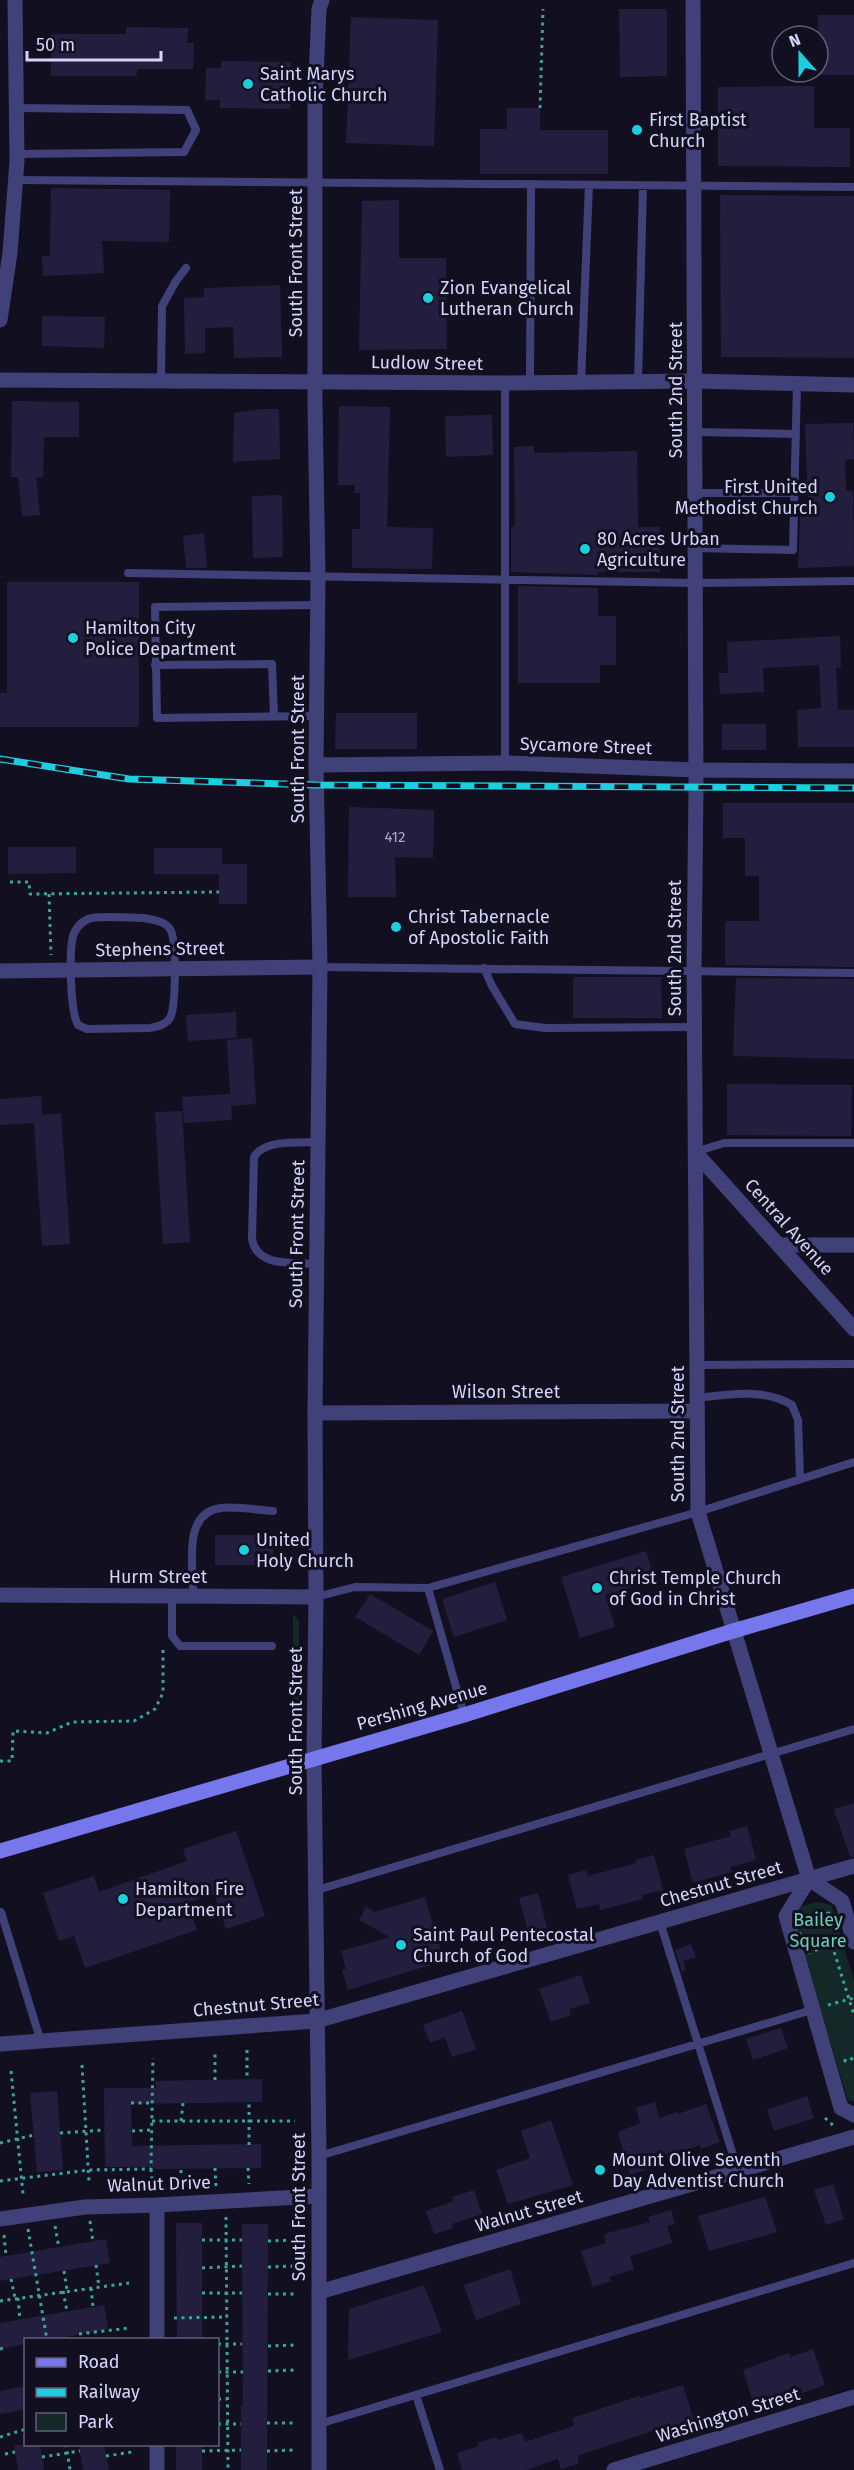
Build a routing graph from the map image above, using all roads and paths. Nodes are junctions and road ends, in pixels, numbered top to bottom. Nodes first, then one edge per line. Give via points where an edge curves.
1 (15, 0) edge
2 (322, 0) edge
3 (693, 0) edge
4 (543, 9) dead end
5 (16, 108) junction
6 (540, 108) dead end
7 (17, 154) junction
8 (16, 180) junction
9 (315, 182) junction
10 (531, 184) junction
11 (589, 185) junction
12 (643, 186) junction
13 (694, 187) junction
14 (854, 188) edge
15 (186, 268) dead end
16 (0, 320) edge
17 (0, 380) edge
18 (161, 381) junction
19 (315, 381) junction
20 (638, 381) junction
21 (695, 381) junction
22 (581, 382) junction
23 (505, 383) junction
24 (530, 383) junction
25 (797, 384) junction
26 (854, 385) edge
27 (695, 432) junction
28 (796, 434) junction
29 (794, 493) junction
30 (695, 494) junction
31 (696, 548) junction
32 (128, 573) dead end
33 (318, 577) junction
34 (505, 579) junction
35 (854, 581) edge
36 (696, 583) junction
37 (317, 605) junction
38 (156, 665) junction
39 (274, 716) junction
40 (318, 716) junction
41 (505, 762) junction
42 (316, 765) junction
43 (696, 770) junction
44 (854, 771) edge
45 (10, 882) dead end
46 (219, 892) dead end
47 (49, 894) junction
48 (51, 956) dead end
49 (320, 967) junction
50 (484, 968) junction
51 (174, 969) junction
52 (71, 970) junction
53 (694, 970) junction
54 (0, 971) edge
55 (854, 973) edge
56 (694, 1027) junction
57 (318, 1142) junction
58 (854, 1143) edge
59 (695, 1152) junction
60 (779, 1245) junction
61 (854, 1245) edge
62 (316, 1264) junction
63 (854, 1329) edge
64 (854, 1364) edge
65 (697, 1365) junction
66 (697, 1404) junction
67 (315, 1413) junction
68 (854, 1462) edge
69 (800, 1479) junction
70 (273, 1511) dead end
71 (698, 1512) junction
72 (428, 1588) junction
73 (0, 1595) edge
74 (172, 1596) junction
75 (193, 1596) junction
76 (316, 1597) junction
77 (853, 1600) edge
78 (733, 1631) junction
79 (163, 1638) dead end
80 (272, 1646) dead end
81 (464, 1715) junction
82 (854, 1730) edge
83 (771, 1754) junction
84 (314, 1757) junction
85 (0, 1761) edge
86 (0, 1851) edge
87 (854, 1866) edge
88 (809, 1879) junction
89 (317, 1890) junction
90 (1, 1912) edge
91 (660, 1922) junction
92 (854, 1942) edge
93 (832, 1945) junction
94 (854, 1998) edge
95 (849, 1999) junction
96 (812, 2010) junction
97 (854, 2015) edge
98 (316, 2021) junction
99 (42, 2042) junction
100 (0, 2044) edge
101 (698, 2044) junction
102 (247, 2050) dead end
103 (215, 2053) dead end
104 (153, 2058) dead end
105 (82, 2065) dead end
106 (11, 2071) dead end
107 (247, 2079) dead end
108 (215, 2080) dead end
109 (249, 2102) dead end
110 (131, 2103) dead end
111 (153, 2103) junction
112 (183, 2103) dead end
113 (854, 2115) edge
114 (152, 2121) junction
115 (181, 2121) junction
116 (249, 2121) junction
117 (295, 2121) dead end
118 (105, 2130) dead end
119 (152, 2130) junction
120 (132, 2131) dead end
121 (86, 2132) junction
122 (60, 2133) dead end
123 (34, 2135) dead end
124 (17, 2137) junction
125 (854, 2137) edge
126 (0, 2143) edge
127 (249, 2145) dead end
128 (319, 2156) junction
129 (215, 2168) dead end
130 (248, 2168) dead end
131 (151, 2169) junction
132 (181, 2169) dead end
133 (89, 2170) junction
134 (738, 2171) junction
135 (21, 2178) junction
136 (0, 2181) edge
137 (89, 2182) dead end
138 (249, 2186) dead end
139 (216, 2187) dead end
140 (180, 2189) dead end
141 (153, 2190) dead end
142 (23, 2194) dead end
143 (319, 2196) junction
144 (157, 2205) junction
145 (226, 2209) dead end
146 (90, 2220) dead end
147 (54, 2224) dead end
148 (2, 2226) edge
149 (28, 2228) dead end
150 (202, 2240) dead end
151 (226, 2240) junction
152 (242, 2240) dead end
153 (295, 2240) dead end
154 (268, 2241) dead end
155 (93, 2242) dead end
156 (59, 2248) dead end
157 (6, 2256) dead end
158 (854, 2263) edge
159 (96, 2265) dead end
160 (242, 2266) dead end
161 (295, 2266) dead end
162 (227, 2267) junction
163 (268, 2267) dead end
164 (202, 2268) dead end
165 (64, 2271) dead end
166 (11, 2279) dead end
167 (129, 2283) dead end
168 (99, 2287) junction
169 (91, 2288) junction
170 (65, 2291) junction
171 (319, 2292) junction
172 (202, 2293) dead end
173 (227, 2293) junction
174 (242, 2293) dead end
175 (39, 2294) junction
176 (268, 2294) dead end
177 (295, 2294) dead end
178 (16, 2298) junction
179 (0, 2301) edge
180 (93, 2307) dead end
181 (67, 2311) dead end
182 (227, 2317) junction
183 (174, 2318) dead end
184 (20, 2320) dead end
185 (129, 2328) dead end
186 (79, 2334) dead end
187 (47, 2338) edge
188 (157, 2338) edge
189 (219, 2344) edge
190 (227, 2344) junction
191 (243, 2344) dead end
192 (294, 2345) dead end
193 (268, 2346) dead end
194 (295, 2370) dead end
195 (268, 2371) dead end
196 (219, 2372) edge
197 (227, 2372) junction
198 (243, 2372) dead end
199 (416, 2395) junction
200 (854, 2397) edge
201 (219, 2399) edge
202 (227, 2399) junction
203 (267, 2423) dead end
204 (294, 2423) dead end
205 (219, 2424) edge
206 (227, 2424) junction
207 (241, 2424) dead end
208 (319, 2424) junction
209 (24, 2430) edge
210 (0, 2437) edge
211 (66, 2446) edge
212 (157, 2446) edge
213 (228, 2450) junction
214 (241, 2450) dead end
215 (80, 2451) dead end
216 (202, 2451) dead end
217 (267, 2451) dead end
218 (294, 2451) dead end
219 (15, 2452) dead end
220 (132, 2452) dead end
221 (67, 2453) junction
222 (5, 2454) dead end
223 (106, 2456) dead end
224 (42, 2457) dead end
225 (69, 2470) edge
226 (157, 2470) edge
227 (228, 2470) edge
228 (319, 2470) edge
229 (440, 2470) edge
230 (614, 2470) edge

1 - 5 street
2 - 9 street, South Front Street via 315,88
3 - 13 street, South 2nd Street
4 - 6 path
5 - 7 street
5 - 7 lane via 187,110 196,130 184,152
7 - 8 street
8 - 9 lane
8 - 16 street
9 - 10 lane
9 - 19 street, South Front Street
10 - 11 lane
10 - 24 lane
11 - 12 lane
11 - 22 lane
12 - 13 lane
12 - 20 lane
13 - 14 lane
13 - 21 street, South 2nd Street
15 - 18 lane via 162,306
17 - 18 street, Ludlow Street
18 - 19 street, Ludlow Street
19 - 23 street, Ludlow Street
19 - 33 street, South Front Street
20 - 21 street, Ludlow Street
20 - 22 street, Ludlow Street
21 - 25 street, Ludlow Street
21 - 27 street, South 2nd Street
22 - 24 street, Ludlow Street
23 - 24 street, Ludlow Street
23 - 34 lane
25 - 26 street, Ludlow Street
25 - 28 lane
27 - 28 lane
27 - 30 street, South 2nd Street
28 - 29 lane
29 - 30 lane
29 - 31 lane via 793,550
30 - 31 street, South 2nd Street
31 - 36 street, South 2nd Street
32 - 33 lane
33 - 34 lane
33 - 37 street, South Front Street
34 - 36 lane
34 - 41 lane
35 - 36 lane
36 - 43 street, South 2nd Street
37 - 38 lane via 155,607
37 - 40 street, South Front Street
38 - 39 lane via 272,664
38 - 39 lane via 157,718
39 - 40 lane
40 - 42 street, South Front Street
41 - 42 street, Sycamore Street
41 - 43 street, Sycamore Street
42 - 49 street, South Front Street
43 - 44 street, Sycamore Street
43 - 53 street, South 2nd Street
45 - 47 path via 29,882 30,894
46 - 47 path
47 - 48 path
49 - 50 lane
49 - 51 street, Stephens Street
49 - 57 street, South Front Street
50 - 53 lane
50 - 56 lane via 515,1024 545,1028
51 - 52 street, Stephens Street
51 - 52 lane via 170,929 144,918 88,919 78,926 73,937
51 - 52 lane via 170,1020 150,1028 87,1029 78,1025 73,1011
52 - 54 street, Stephens Street
53 - 55 lane
53 - 56 street, South 2nd Street
56 - 59 street, South 2nd Street
57 - 62 street, South Front Street
57 - 62 lane via 266,1147 256,1154 252,1239 261,1257
58 - 59 lane via 724,1143
59 - 60 street, Central Avenue
59 - 65 street, South 2nd Street
60 - 61 street
60 - 63 street, Central Avenue
62 - 67 street, South Front Street
64 - 65 lane
65 - 66 street, South 2nd Street
66 - 67 street, Wilson Street
66 - 69 lane via 746,1393 771,1396 792,1405 798,1420
66 - 71 street, South 2nd Street
67 - 76 street, South Front Street
68 - 69 lane
69 - 71 lane
70 - 75 lane via 221,1508 204,1515 192,1537
71 - 72 lane
71 - 78 street, South 2nd Street
72 - 76 lane via 355,1587
72 - 81 lane
73 - 74 street, Hurm Street
74 - 75 street, Hurm Street
74 - 80 lane via 172,1636 180,1646
75 - 76 street, Hurm Street
76 - 84 street, South Front Street
77 - 78 main road, Pershing Avenue
78 - 81 main road, Pershing Avenue
78 - 83 street, South 2nd Street
79 - 85 path via 163,1693 155,1708 134,1721 72,1722 46,1733 13,1731 12,1761
81 - 84 main road, Pershing Avenue
82 - 83 lane
83 - 88 street, South 2nd Street
83 - 89 lane
84 - 86 main road, Pershing Avenue
84 - 89 street, South Front Street
87 - 88 street, Chestnut Street
88 - 91 street, Chestnut Street
88 - 92 street via 842,1901
88 - 96 street via 786,1916
89 - 98 street, South Front Street
90 - 99 lane
91 - 98 street, Chestnut Street
91 - 101 lane
93 - 93 path via 807,1953 796,1923 829,1913 838,1943
93 - 95 path
94 - 95 path
95 - 96 path
95 - 97 path
96 - 101 lane
96 - 113 street via 841,2108
98 - 99 street, Chestnut Street
98 - 128 street, South Front Street
99 - 100 street, Chestnut Street
101 - 128 lane
101 - 134 lane
102 - 107 path
103 - 108 path
104 - 111 path
105 - 121 path
106 - 124 path
109 - 116 path
110 - 111 path
111 - 114 path
112 - 115 path
114 - 115 path
114 - 119 path
115 - 116 path
116 - 117 path
116 - 127 path
118 - 121 path
119 - 120 path
119 - 131 path
121 - 122 path
121 - 133 path
123 - 124 path
124 - 126 path
124 - 135 path
125 - 134 street, Walnut Street
128 - 143 street, South Front Street
129 - 139 path
130 - 138 path
131 - 133 path
131 - 141 path
132 - 140 path
133 - 135 path
133 - 137 path
134 - 171 street, Walnut Street
135 - 136 path
135 - 142 path
143 - 144 street, Walnut Drive
143 - 171 street, South Front Street
144 - 148 street, Walnut Drive via 85,2207
144 - 188 street
145 - 151 path
146 - 155 path
147 - 156 path
148 - 157 path
149 - 175 path
150 - 151 path
151 - 152 path
151 - 162 path
153 - 154 path
158 - 199 lane
159 - 168 path
160 - 162 path
161 - 163 path
162 - 164 path
162 - 173 path
165 - 170 path
166 - 178 path
167 - 168 path
168 - 169 path
169 - 170 path
169 - 180 path
170 - 175 path
170 - 181 path
171 - 208 street, South Front Street
172 - 173 path
173 - 174 path
173 - 182 path
175 - 178 path
175 - 187 path
176 - 177 path
178 - 179 path
178 - 184 path
182 - 183 path
182 - 190 path
185 - 186 path
189 - 190 path
190 - 191 path
190 - 197 path
192 - 193 path
194 - 195 path
196 - 197 path
197 - 198 path
197 - 202 path
199 - 208 lane
199 - 229 lane
200 - 230 street, Washington Street
201 - 202 path
202 - 206 path
203 - 204 path
205 - 206 path
206 - 207 path
206 - 213 path
208 - 228 street, South Front Street
209 - 210 path
211 - 221 path
212 - 226 street
213 - 214 path
213 - 216 path
213 - 227 path
215 - 221 path
217 - 218 path
219 - 222 path
220 - 223 path
221 - 224 path
221 - 225 path

